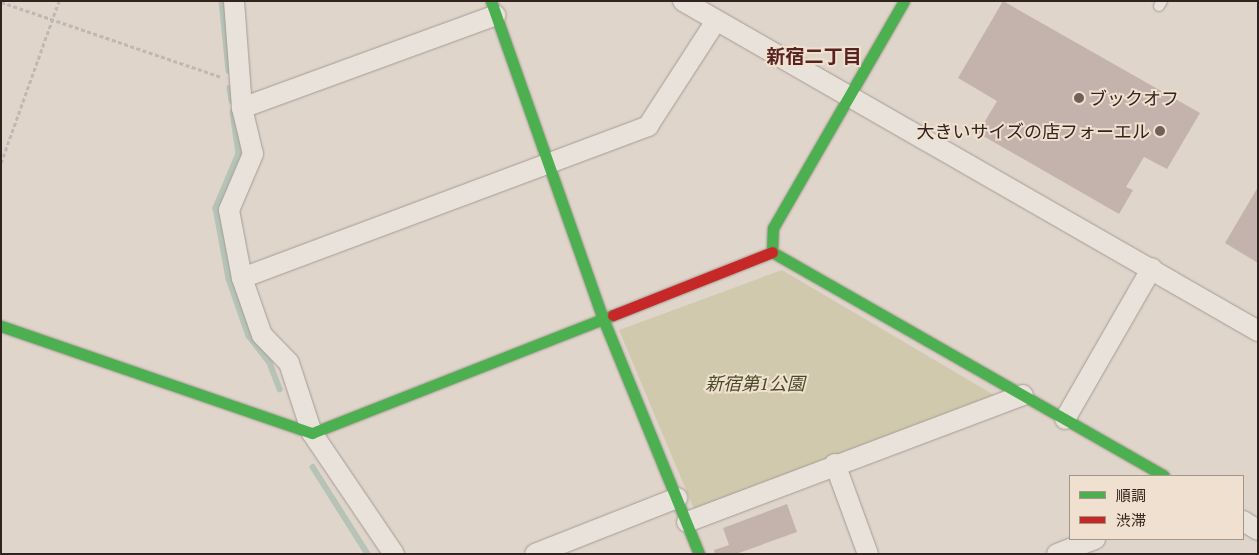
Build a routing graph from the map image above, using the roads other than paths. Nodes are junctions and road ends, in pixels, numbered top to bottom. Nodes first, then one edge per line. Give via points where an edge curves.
1 (234, 1) edge
2 (683, 1) edge
3 (904, 1) edge
4 (494, 8) edge
5 (716, 21) junction
6 (848, 98) junction
7 (242, 108) junction
8 (547, 162) junction
9 (772, 252) junction
10 (1152, 268) junction
11 (242, 278) junction
12 (604, 320) junction
13 (1, 326) edge
14 (1258, 331) edge
15 (1023, 395) junction
16 (1065, 419) junction
17 (312, 433) junction
18 (835, 464) junction
19 (1162, 475) edge
20 (677, 498) junction
21 (687, 522) junction
22 (1244, 522) edge
23 (1258, 530) edge
24 (1093, 540) edge
25 (394, 554) edge
26 (535, 554) edge
27 (699, 554) edge
28 (868, 554) edge
29 (1057, 554) edge

1 - 7 street
2 - 5 street
3 - 6 street
4 - 7 street
4 - 8 street
5 - 6 street
5 - 8 street via 648,126
6 - 9 street via 773,228
6 - 10 street
7 - 11 street via 253,154 229,210
8 - 11 street
8 - 12 street
9 - 12 street
9 - 15 street
10 - 14 street
10 - 16 street
11 - 17 street via 262,336 289,363
12 - 17 street
12 - 20 street
13 - 17 street
15 - 16 street
15 - 18 street
16 - 19 street
17 - 25 street
18 - 21 street
18 - 28 street
20 - 21 street
20 - 26 street
21 - 27 street
22 - 23 street
24 - 29 street

